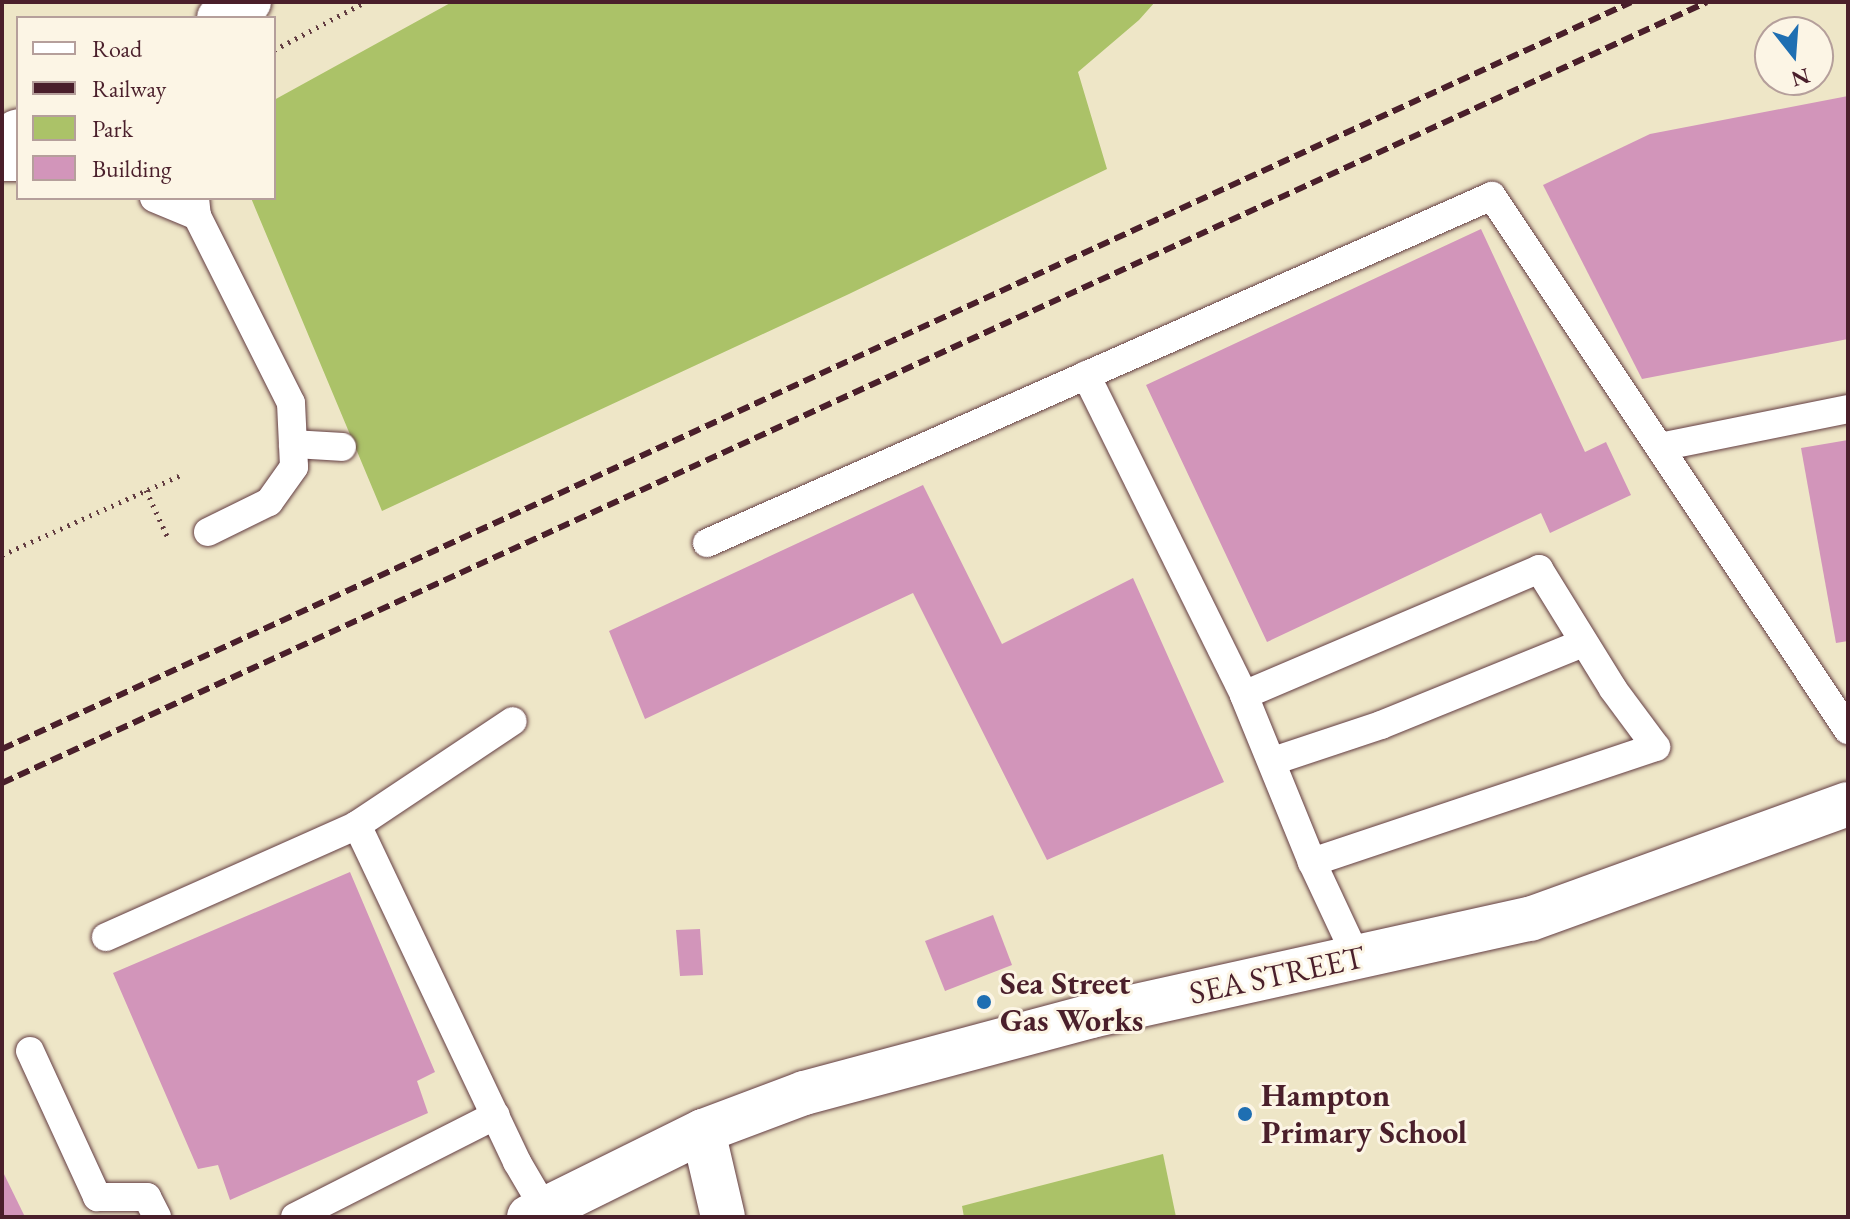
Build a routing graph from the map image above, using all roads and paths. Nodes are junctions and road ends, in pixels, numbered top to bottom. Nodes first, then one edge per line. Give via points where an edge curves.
1 (249, 2) edge
2 (365, 2) edge
3 (223, 16) edge
4 (276, 49) edge
5 (163, 200) edge
6 (196, 207) edge
7 (1086, 375) junction
8 (1848, 409) edge
9 (293, 444) junction
10 (342, 447) dead end
11 (1660, 447) junction
12 (181, 475) dead end
13 (146, 490) junction
14 (208, 532) dead end
15 (707, 543) dead end
16 (173, 549) dead end
17 (2, 555) edge
18 (1583, 643) junction
19 (1244, 695) junction
20 (1843, 715) edge
21 (513, 721) dead end
22 (1273, 761) junction
23 (1848, 804) edge
24 (357, 825) junction
25 (1312, 862) junction
26 (106, 937) dead end
27 (1357, 958) junction
28 (30, 1051) dead end
29 (496, 1115) junction
30 (703, 1131) junction
31 (537, 1212) edge
32 (157, 1217) edge
33 (295, 1217) edge
34 (723, 1217) edge

1 - 3 main road
2 - 4 path
5 - 6 lane
6 - 9 lane via 291,403
7 - 11 lane via 1492,196
7 - 15 lane
7 - 19 lane
8 - 11 lane
9 - 10 lane
9 - 14 lane via 294,467 269,502
11 - 20 lane
12 - 13 path
13 - 16 path
13 - 17 path
18 - 19 lane via 1539,569
18 - 22 lane via 1381,725
18 - 25 lane via 1656,747
19 - 22 lane
21 - 24 lane
22 - 25 lane
23 - 27 main road, SEA STREET via 1530,919
24 - 26 lane
24 - 29 lane
25 - 27 lane
27 - 30 main road, SEA STREET via 1091,1016 804,1093
28 - 32 lane via 97,1197 147,1197
29 - 31 lane
29 - 33 lane
30 - 31 main road, SEA STREET
30 - 34 main road

